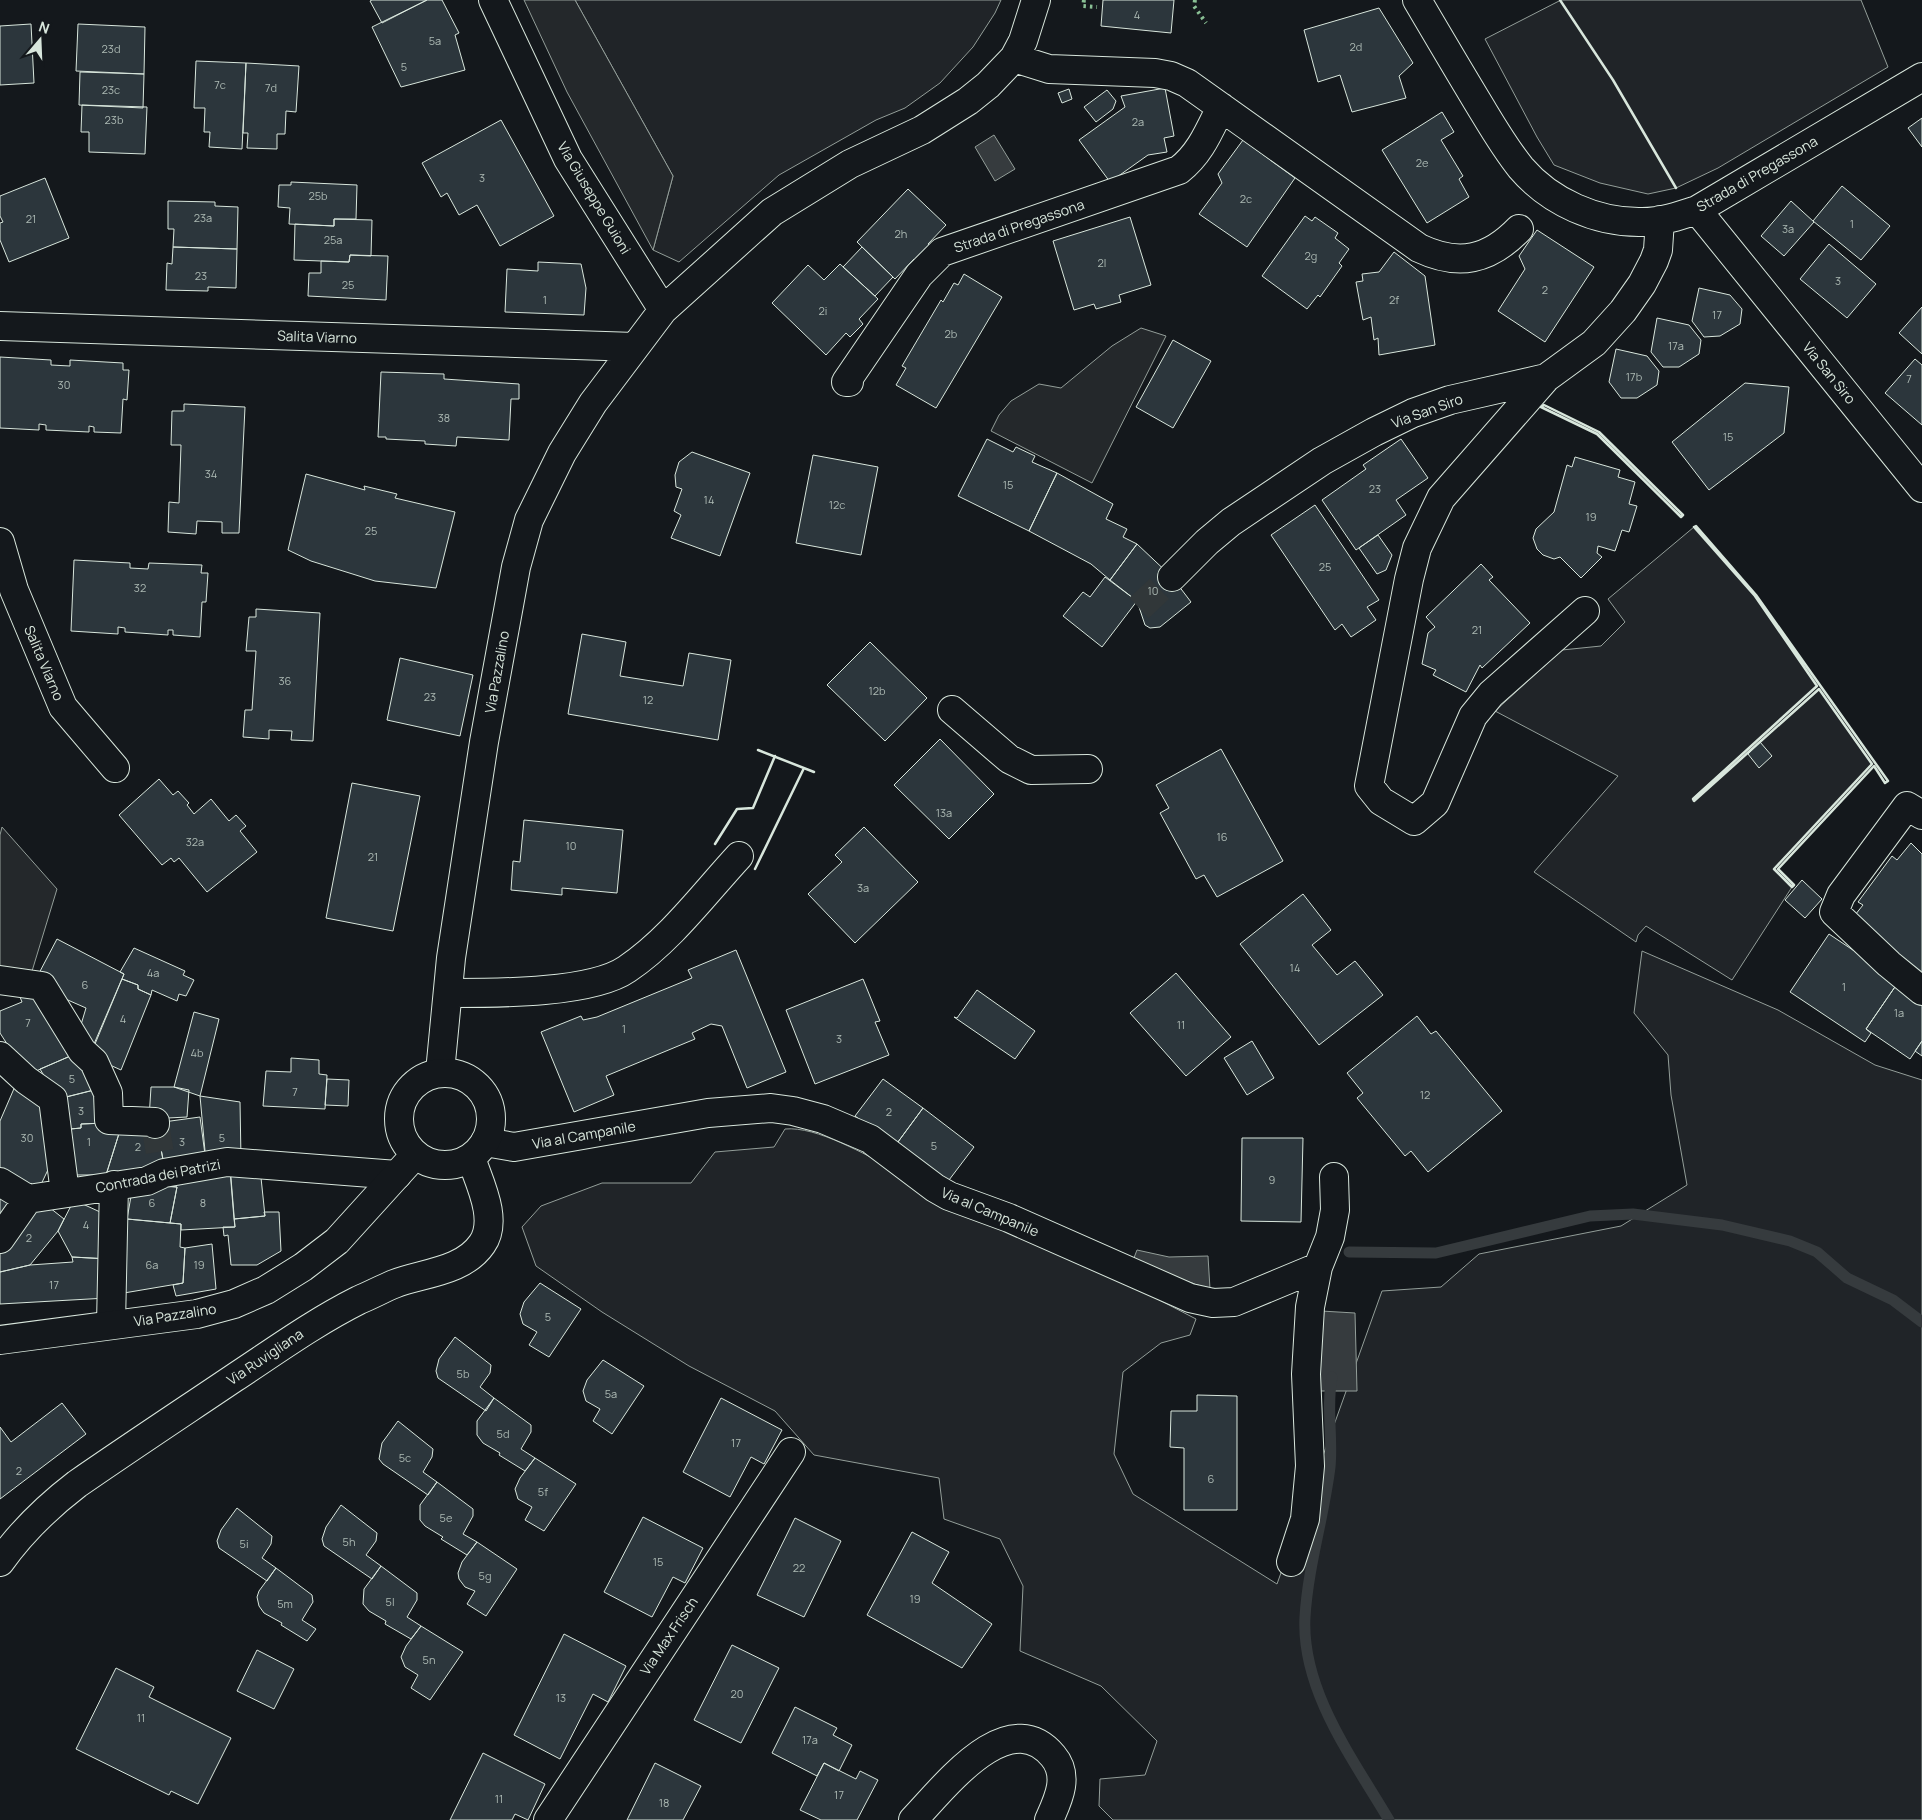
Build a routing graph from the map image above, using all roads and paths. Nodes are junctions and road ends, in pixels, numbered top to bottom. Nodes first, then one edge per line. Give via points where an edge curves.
1 (493, 0) edge
2 (1036, 0) edge
3 (1417, 0) edge
4 (1014, 58) junction
5 (1922, 78) edge
6 (1221, 107) junction
7 (1697, 210) junction
8 (1660, 220) junction
9 (1519, 229) dead end
10 (663, 310) junction
11 (0, 326) edge
12 (634, 347) junction
13 (1546, 378) junction
14 (849, 382) dead end
15 (1922, 488) edge
16 (0, 542) edge
17 (1176, 574) tunnel mouth
18 (1585, 611) dead end
19 (952, 710) dead end
20 (115, 768) dead end
21 (1088, 769) dead end
22 (1914, 810) edge
23 (739, 856) dead end
24 (0, 980) edge
25 (1922, 990) edge
26 (448, 993) junction
27 (3, 1067) edge
28 (440, 1072) junction
29 (155, 1124) dead end
30 (478, 1150) junction
31 (415, 1155) junction
32 (397, 1175) junction
33 (1334, 1177) dead end
34 (0, 1182) edge
35 (114, 1185) junction
36 (65, 1193) junction
37 (28, 1199) junction
38 (0, 1239) edge
39 (1318, 1267) junction
40 (111, 1324) junction
41 (0, 1340) edge
42 (791, 1452) dead end
43 (0, 1562) edge
44 (1291, 1562) dead end
45 (548, 1820) edge
46 (913, 1820) edge
47 (1049, 1820) edge

1 - 10 street, Via Giuseppe Guioni via 568,159
2 - 4 street
3 - 8 street, Strada di Pregassona via 1499,138 1539,185 1554,197 1587,212 1625,221
4 - 6 street via 1050,69 1171,76 1202,92
4 - 10 street via 988,84 945,116 850,164 772,212
5 - 7 street, Strada di Pregassona
6 - 9 street via 1419,248 1435,255 1469,259 1491,252
6 - 14 street, Strada di Pregassona via 1200,150 1179,170 942,252 919,275 846,382
7 - 8 street, Strada di Pregassona
7 - 15 street, Via San Siro
8 - 13 street, Via San Siro via 1654,262 1623,311 1594,343
10 - 12 street, Via Pazzalino
11 - 12 street, Salita Viarno
12 - 26 street, Via Pazzalino via 592,403 562,453 530,520 521,548 484,742
13 - 17 street, Via San Siro via 1450,400 1374,432 1322,461 1231,522 1206,542
13 - 18 street via 1453,482 1429,519 1409,580 1370,786 1381,801 1414,820 1435,803 1473,716 1491,694
16 - 20 street, Salita Viarno via 14,590 63,707
19 - 21 street via 1009,759 1031,770
22 - 25 street via 1841,894 1834,912
23 - 26 street via 658,944 626,970 590,985
24 - 29 street via 42,986 82,1051 94,1062 108,1093 109,1120
26 - 28 street, Via Pazzalino
27 - 36 street via 52,1099
28 - 30 street via 468,1078 480,1088 487,1100 491,1128
28 - 31 street via 415,1083 401,1105 400,1132
30 - 31 street via 457,1163 443,1165
30 - 39 street, Via al Campanile via 514,1147 708,1113 771,1108 793,1111 824,1119 870,1139 949,1196 1009,1218 1190,1298 1213,1303 1234,1302
30 - 43 street, Via Ruvigliana via 488,1222 482,1244 472,1255 454,1266 394,1284 333,1314 294,1338 44,1509 19,1535
31 - 32 street, Via Pazzalino
32 - 35 street, Contrada dei Patrizi via 227,1162 163,1172 146,1181
32 - 40 street, Via Pazzalino via 337,1241 266,1290 234,1304 197,1314
33 - 39 street via 1335,1210 1330,1237
34 - 37 street
35 - 36 street, Contrada dei Patrizi
35 - 40 street
36 - 37 street, Contrada dei Patrizi
37 - 38 street
39 - 44 street via 1310,1307 1306,1374 1310,1466 1305,1519
40 - 41 street, Via Pazzalino
42 - 45 street, Via Max Frisch
46 - 47 street via 968,1764 999,1742 1015,1739 1043,1746 1060,1766 1062,1789

